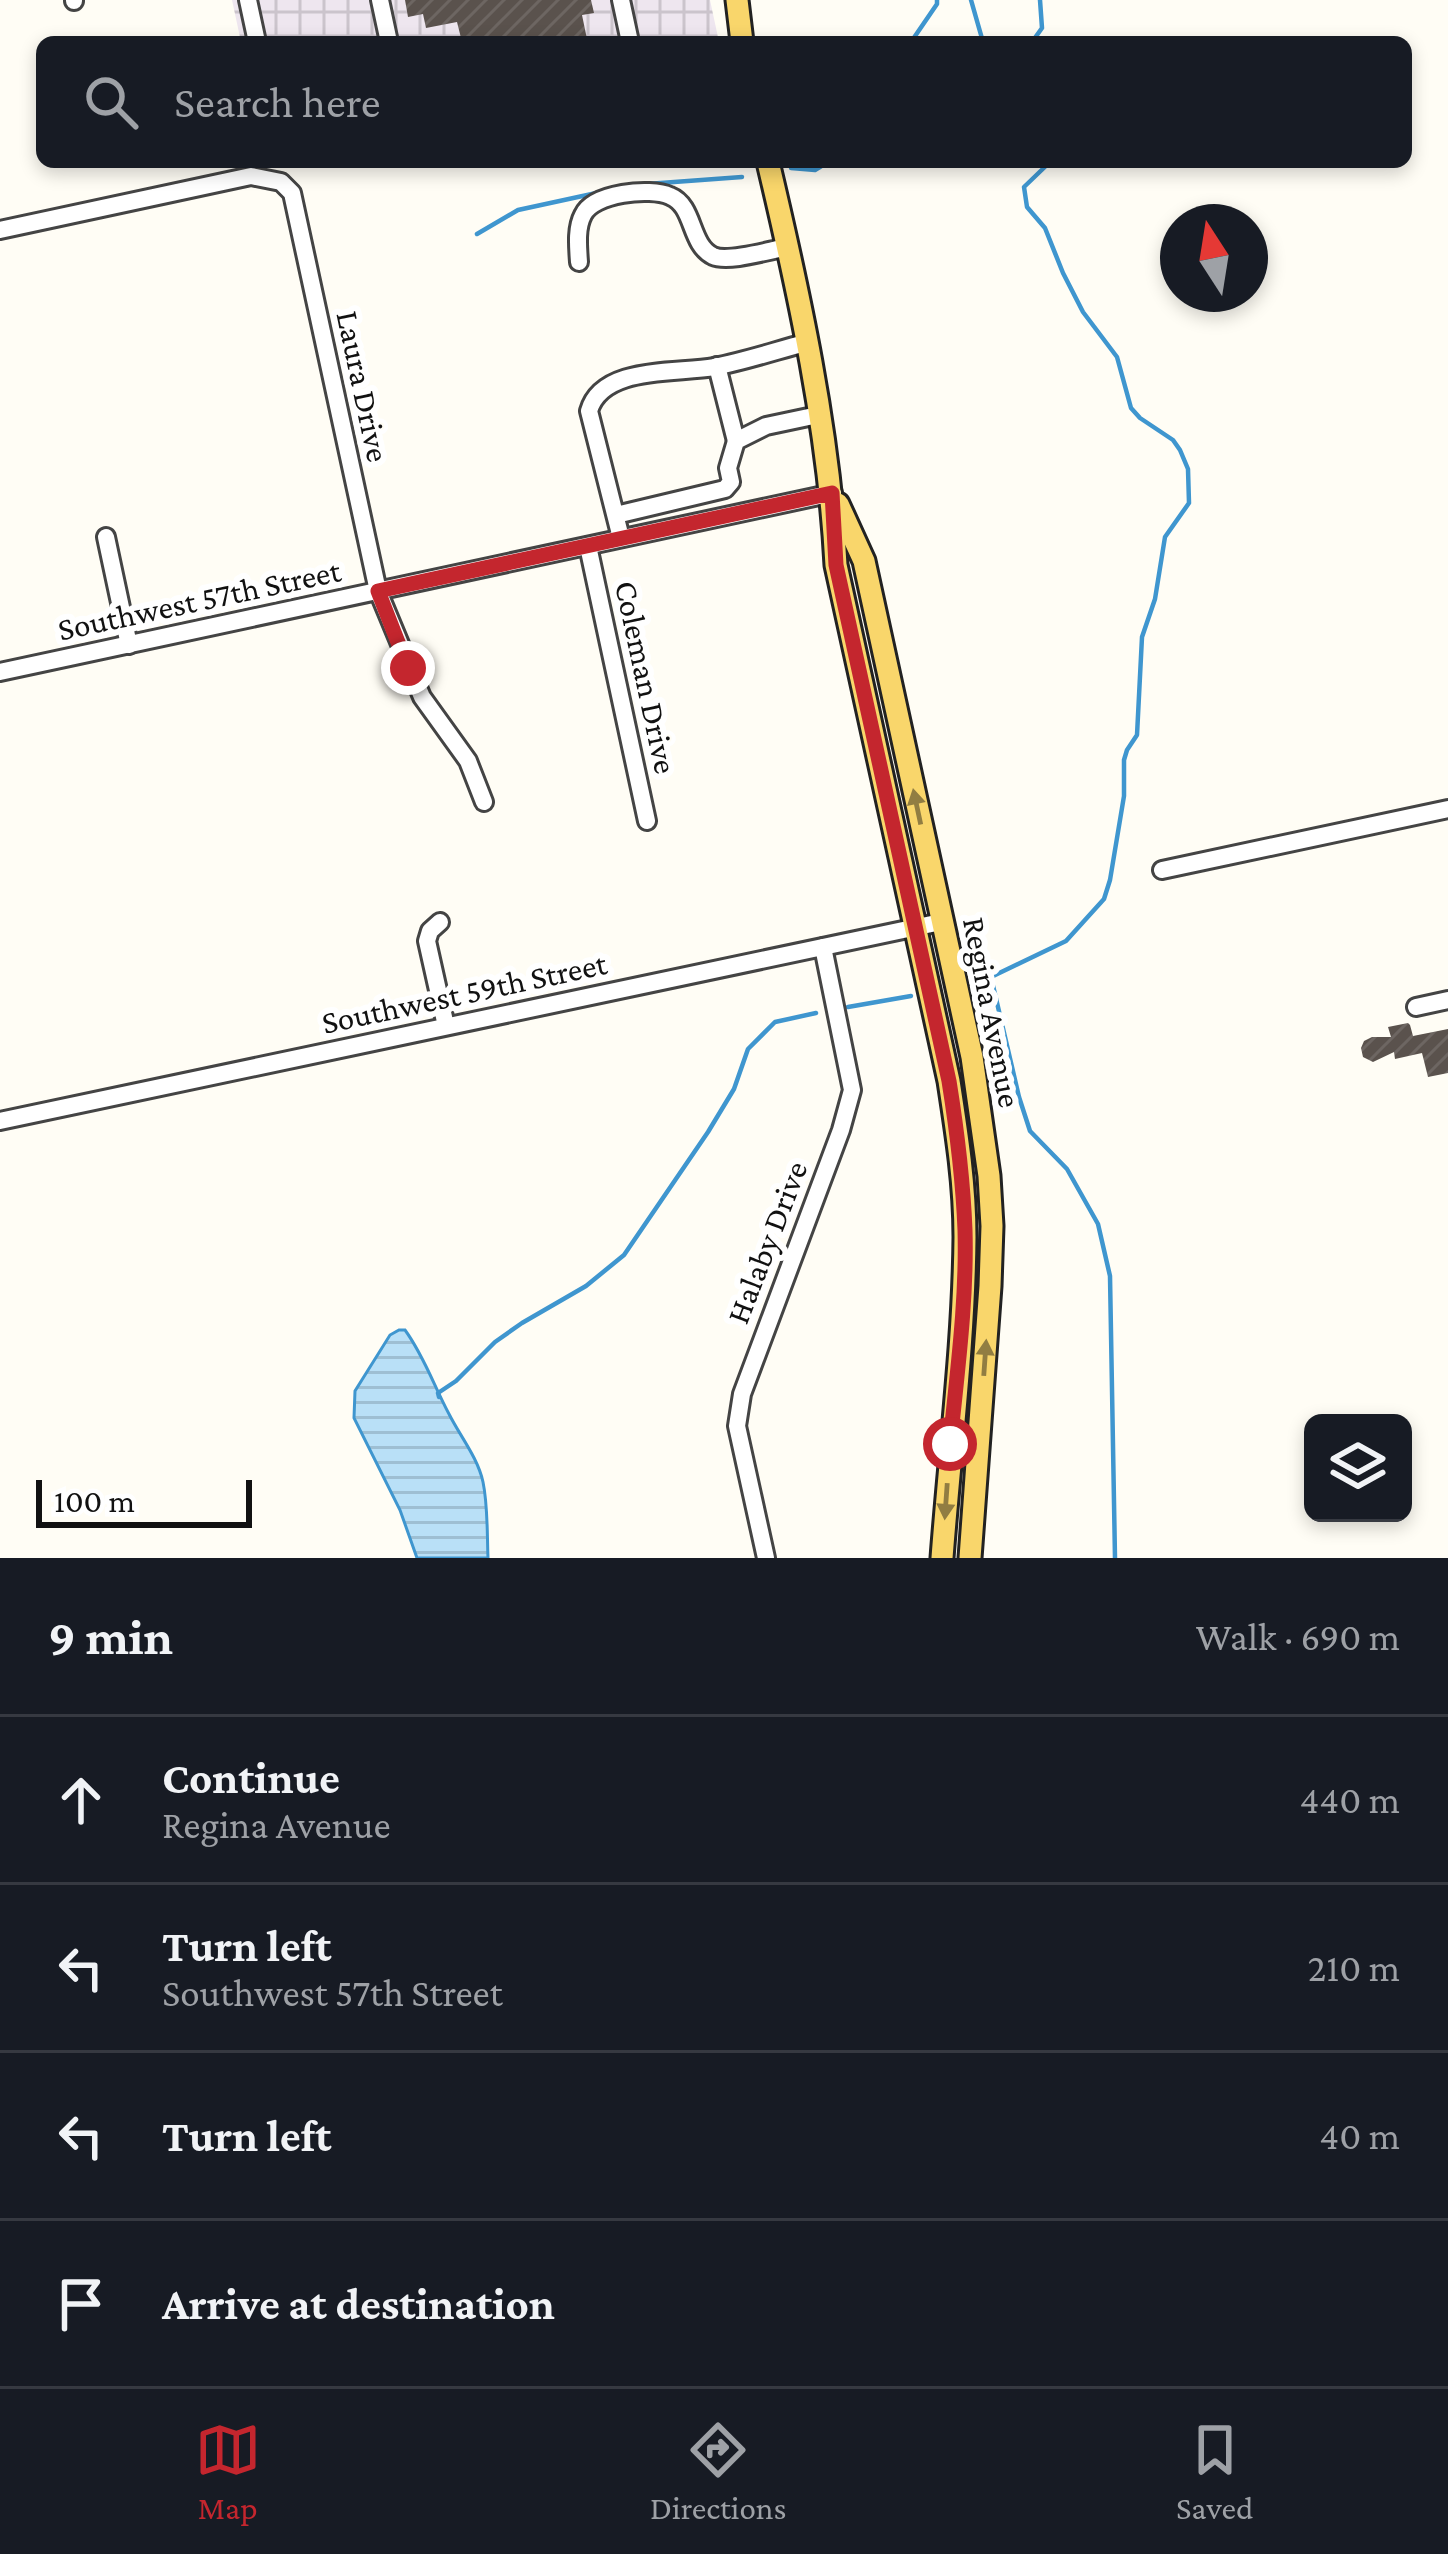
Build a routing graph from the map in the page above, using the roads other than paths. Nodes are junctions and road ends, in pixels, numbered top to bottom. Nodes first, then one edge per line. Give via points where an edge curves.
1 (248, 0) edge
2 (380, 0) edge
3 (621, 0) edge
4 (736, 0) edge
5 (256, 36) edge
6 (388, 36) edge
7 (629, 36) edge
8 (736, 36) edge
9 (769, 168) edge
10 (0, 230) edge
11 (788, 247) junction
12 (579, 262) dead end
13 (805, 343) junction
14 (717, 366) junction
15 (818, 415) junction
16 (736, 441) junction
17 (711, 493) junction
18 (832, 493) junction
19 (669, 503) junction
20 (616, 515) junction
21 (718, 518) junction
22 (676, 527) junction
23 (106, 537) dead end
24 (621, 538) junction
25 (588, 546) junction
26 (378, 591) junction
27 (129, 645) junction
28 (0, 672) edge
29 (484, 802) dead end
30 (1448, 809) edge
31 (647, 821) dead end
32 (1162, 870) dead end
33 (440, 922) dead end
34 (941, 922) junction
35 (916, 928) junction
36 (823, 946) junction
37 (1448, 1000) edge
38 (1416, 1007) dead end
39 (446, 1026) junction
40 (0, 1120) edge
41 (766, 1558) edge
42 (942, 1558) edge
43 (970, 1558) edge

1 - 5 street
2 - 6 street
3 - 7 street
4 - 8 main road
9 - 11 main road, Regina Avenue
10 - 26 street, Laura Drive via 250,176 281,182 292,193
11 - 12 street via 716,258 679,202 632,193 598,200 583,214
11 - 13 main road, Regina Avenue
13 - 14 street
13 - 15 main road, Regina Avenue
14 - 16 street
14 - 20 street via 634,376 592,401
15 - 16 street
15 - 18 main road, Regina Avenue
16 - 17 street via 731,482
17 - 19 street
17 - 21 street
18 - 21 street, Southwest 57th Street
34 -> 18 main road, Regina Avenue via 864,561
18 - 35 main road, Regina Avenue via 836,565
19 - 20 street
19 - 22 street
20 - 24 street
21 - 22 street, Southwest 57th Street
22 - 24 street, Southwest 57th Street
23 - 27 street
24 - 25 street, Southwest 57th Street
25 - 26 street, Southwest 57th Street
25 - 31 street, Coleman Drive
26 - 27 street, Southwest 57th Street
26 - 29 street, Laura Drive via 422,697 468,761
27 - 28 street, Southwest 57th Street
30 - 32 street
33 - 39 street via 427,940
34 - 35 street, Southwest 59th Street
43 -> 34 main road, Regina Avenue via 992,1226 972,1057
35 - 36 street, Southwest 59th Street
35 -> 42 main road, Regina Avenue via 961,1154 965,1234
36 - 39 street, Southwest 59th Street
36 - 41 street, Halaby Drive via 852,1090 736,1426
37 - 38 street
39 - 40 street, Southwest 59th Street

